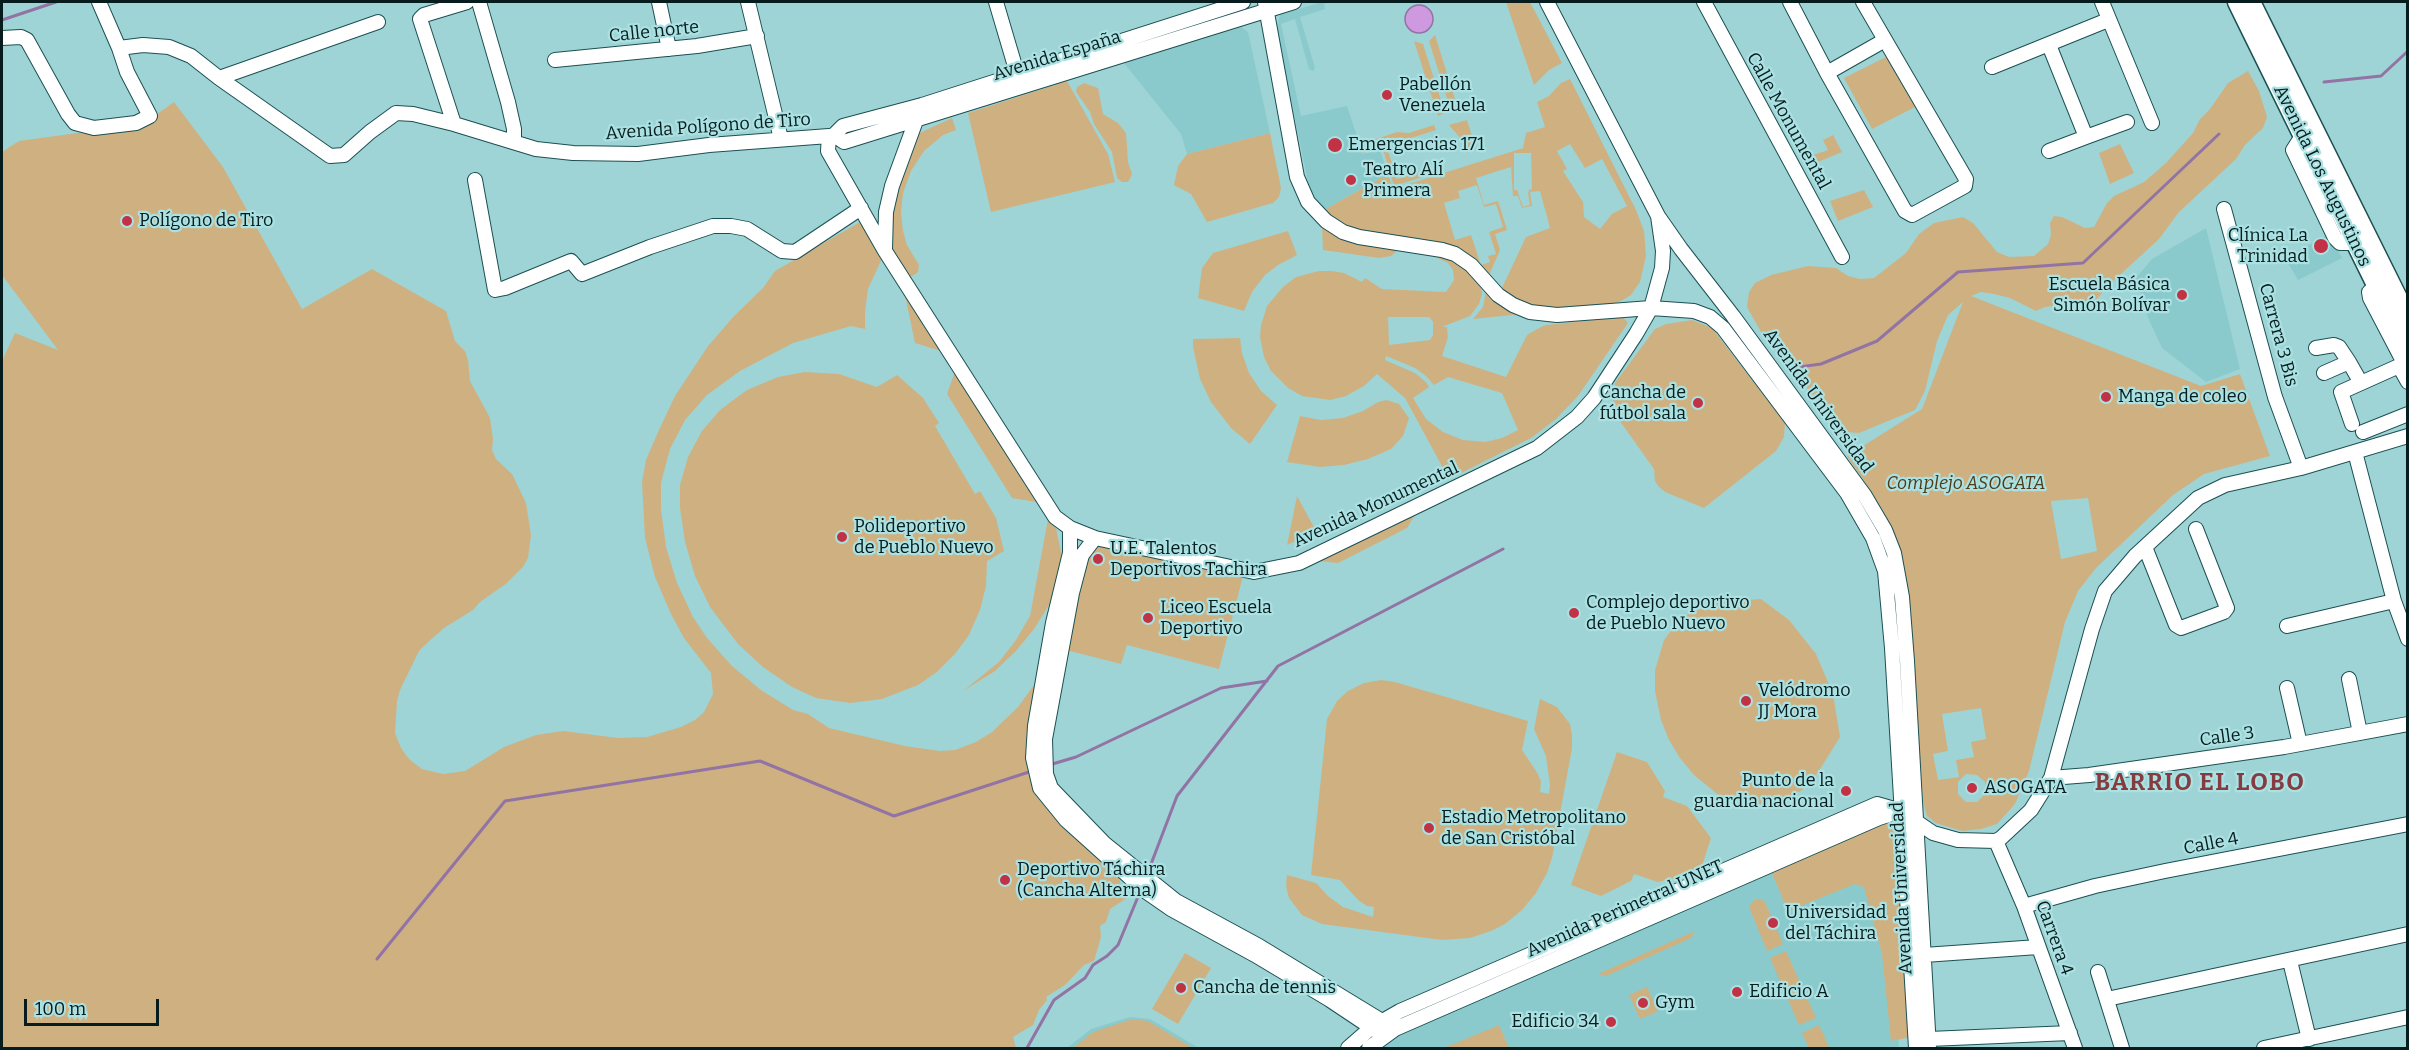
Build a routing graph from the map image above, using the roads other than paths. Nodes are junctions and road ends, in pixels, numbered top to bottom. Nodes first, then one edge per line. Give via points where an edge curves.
1 (99, 2) edge
2 (467, 2) edge
3 (479, 2) edge
4 (659, 2) edge
5 (748, 2) edge
6 (996, 2) edge
7 (1243, 2) edge
8 (1294, 2) edge
9 (1547, 2) edge
10 (1704, 2) edge
11 (1790, 2) edge
12 (1863, 2) edge
13 (2102, 2) edge
14 (2237, 2) edge
15 (2252, 2) edge
16 (1266, 6) edge
17 (2108, 20) junction
18 (378, 22) dead end
19 (757, 36) junction
20 (2, 38) edge
21 (1885, 40) junction
22 (2049, 45) junction
23 (119, 48) junction
24 (669, 49) junction
25 (555, 60) dead end
26 (1992, 67) dead end
27 (1017, 73) junction
28 (1827, 73) junction
29 (219, 78) junction
30 (922, 105) junction
31 (916, 120) junction
32 (2127, 122) dead end
33 (2152, 123) dead end
34 (454, 124) junction
35 (832, 136) junction
36 (2086, 137) junction
37 (781, 139) junction
38 (514, 141) junction
39 (2049, 151) dead end
40 (475, 180) dead end
41 (861, 208) junction
42 (2224, 209) dead end
43 (1658, 216) junction
44 (885, 251) junction
45 (1842, 257) dead end
46 (1651, 308) junction
47 (2408, 318) edge
48 (2316, 348) dead end
49 (2405, 360) edge
50 (2349, 362) junction
51 (2324, 373) dead end
52 (2408, 382) edge
53 (2361, 383) junction
54 (2408, 414) edge
55 (2408, 436) edge
56 (2355, 452) junction
57 (2301, 468) junction
58 (1070, 528) junction
59 (2196, 529) dead end
60 (1095, 538) junction
61 (2145, 547) junction
62 (2394, 601) junction
63 (2287, 626) dead end
64 (2407, 635) edge
65 (1055, 648) junction
66 (2349, 679) dead end
67 (2287, 688) dead end
68 (2408, 724) edge
69 (2360, 734) junction
70 (2300, 744) junction
71 (2051, 778) junction
72 (1901, 811) junction
73 (1917, 824) junction
74 (2408, 824) edge
75 (1996, 841) junction
76 (1733, 875) junction
77 (2024, 906) junction
78 (2408, 934) edge
79 (2038, 947) junction
80 (1924, 955) junction
81 (2290, 961) junction
82 (2098, 972) dead end
83 (2107, 999) junction
84 (2408, 1017) edge
85 (1377, 1024) junction
86 (1389, 1032) junction
87 (2070, 1033) junction
88 (2309, 1039) junction
89 (1929, 1044) edge
90 (1348, 1048) edge
91 (1369, 1048) edge
92 (1916, 1048) edge
93 (2075, 1048) edge
94 (2122, 1048) edge
95 (2264, 1048) edge

1 - 23 street
2 - 34 street via 420,19
3 - 38 street via 508,102
4 - 24 street
5 - 19 street
6 - 27 street
7 - 27 street, Avenida España
8 - 16 street, Avenida España
9 - 43 street, Avenida Universidad
10 - 45 street, Calle Monumental
11 - 28 street
12 - 21 street
13 - 17 street
14 - 49 main road, Avenida Los Augustinos via 2376,286
15 - 47 main road, Avenida Los Augustinos
16 - 31 street, Avenida España
16 - 46 street, Avenida Universidad via 1297,177 1308,202 1326,221 1359,237 1455,254 1471,265 1501,298 1530,312 1553,315
17 - 22 street
17 - 33 street
18 - 29 street
19 - 24 street, Calle norte
19 - 37 street
20 - 23 street via 27,40 68,114 75,123 94,128 136,123 150,116
21 - 28 street
21 - 28 street via 1966,179 1965,186 1908,214
22 - 26 street
22 - 36 street
23 - 29 street, Avenida Polígono de Tiro via 169,47 190,56
24 - 25 street, Calle norte
27 - 30 street, Avenida España
29 - 34 street, Avenida Polígono de Tiro via 330,156 344,156 396,113
30 - 31 street
30 - 35 street, Avenida España via 843,126
31 - 35 street, Avenida España via 844,142
31 - 44 street via 886,212
32 - 36 street
34 - 38 street, Avenida Polígono de Tiro
35 - 37 street, Avenida Polígono de Tiro
35 - 41 street, Avenida Monumental via 828,151
36 - 39 street
37 - 38 street, Avenida Polígono de Tiro via 638,153 551,151
40 - 41 street via 495,290 571,261 582,274 713,226 747,229 782,251 795,252
41 - 44 street, Avenida Monumental
42 - 57 street, Carrera 3 Bis via 2275,397
43 - 46 street, Avenida Monumental via 1662,268
43 - 73 street, Avenida Universidad via 1865,496 1885,530 1894,553 1902,597
44 - 58 street, Avenida Monumental via 1053,515
46 - 60 street, Avenida Monumental via 1594,398 1552,438 1299,563 1254,572
46 - 72 street, Avenida Universidad via 1694,311 1723,328 1842,486 1873,538 1888,592
48 - 50 street via 2339,347
49 - 52 street
49 - 53 street
50 - 51 street
50 - 53 street
53 - 54 street via 2340,395 2358,428
55 - 56 street
56 - 57 street
56 - 62 street
57 - 61 street via 2225,485 2198,498
58 - 60 street, Avenida Monumental
58 - 65 street via 1070,553 1053,623
59 - 61 street via 2227,608 2181,628 2176,625
60 - 65 street via 1082,555
61 - 71 street via 2105,591
62 - 63 street
62 - 64 street
65 - 85 street via 1035,726 1040,788 1053,806 1173,905 1259,946
66 - 69 street
67 - 70 street
68 - 69 street, Calle 3
69 - 70 street, Calle 3
70 - 71 street, Calle 3
71 - 75 street via 2020,823
72 - 73 street
72 - 76 street via 1876,804
72 - 92 street, Avenida Universidad
73 - 75 street via 1958,840
73 - 80 street, Avenida Universidad
74 - 77 street, Calle 4 via 2165,871
75 - 77 street, Carrera 4
76 - 85 street via 1537,951
76 - 86 street, Avenida Perimetral UNET
77 - 79 street, Carrera 4
78 - 81 street
79 - 80 street
79 - 87 street, Carrera 4
80 - 89 street, Avenida Universidad
81 - 83 street
81 - 88 street
82 - 83 street
83 - 94 street
84 - 88 street
85 - 86 street
85 - 90 street
86 - 91 street, Avenida Perimetral UNET
87 - 89 street
87 - 93 street, Carrera 4
88 - 95 street

